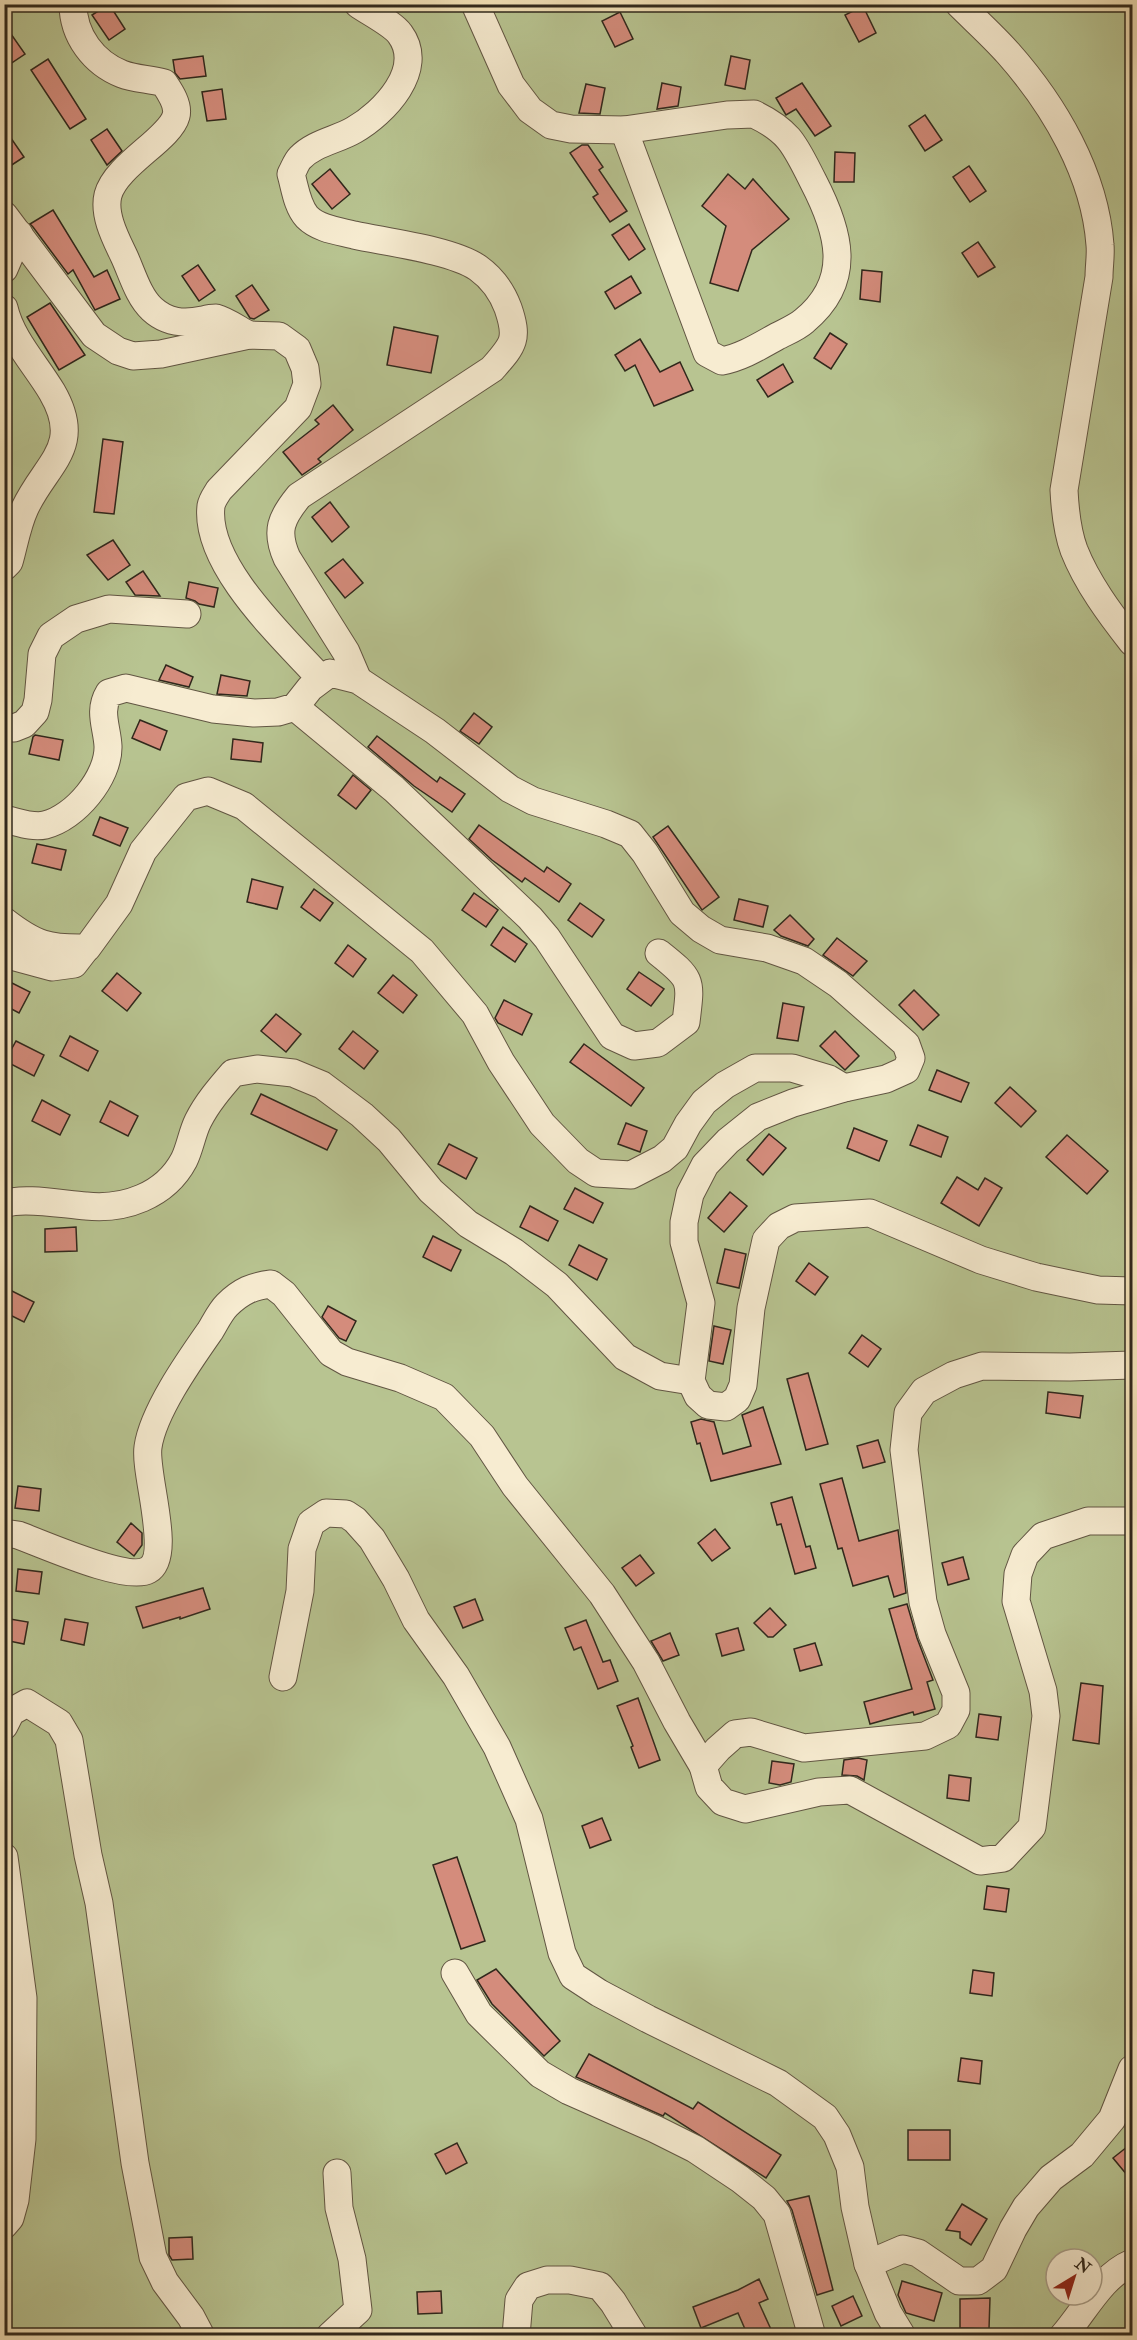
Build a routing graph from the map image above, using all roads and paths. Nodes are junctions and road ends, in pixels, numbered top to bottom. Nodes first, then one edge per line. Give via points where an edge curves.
1 (73, 4) edge
2 (358, 4) edge
3 (475, 4) edge
4 (958, 4) edge
5 (624, 130) junction
6 (12, 224) edge
7 (4, 270) edge
8 (4, 308) edge
9 (249, 335) junction
10 (4, 567) edge
11 (188, 614) dead end
12 (1132, 642) edge
13 (321, 678) junction
14 (358, 681) junction
15 (295, 707) junction
16 (4, 727) edge
17 (4, 819) edge
18 (4, 921) edge
19 (87, 948) junction
20 (659, 953) dead end
21 (4, 954) edge
22 (844, 1088) junction
23 (4, 1204) edge
24 (1132, 1292) edge
25 (1132, 1365) edge
26 (691, 1381) junction
27 (1132, 1521) edge
28 (4, 1533) edge
29 (284, 1677) dead end
30 (4, 1726) edge
31 (703, 1766) junction
32 (4, 1857) edge
33 (454, 1973) dead end
34 (1132, 2069) edge
35 (337, 2173) dead end
36 (4, 2225) edge
37 (1132, 2263) edge
38 (868, 2264) junction
39 (201, 2336) edge
40 (330, 2336) edge
41 (516, 2336) edge
42 (634, 2336) edge
43 (812, 2336) edge
44 (902, 2336) edge
45 (1063, 2336) edge

1 - 9 street via 79,31 88,50 101,64 124,75 164,83 172,94 176,115 171,126 126,167 108,196 108,216 117,243 142,294 152,308 167,318 184,324 215,318
2 - 14 street via 399,32 407,49 408,68 402,82 374,116 300,158 291,174 298,201 307,217 327,229 450,256 477,267 495,284 514,327 511,347 492,369 299,496 286,512 280,542 346,652
3 - 5 street via 511,85 530,110 551,125
4 - 12 street via 1007,52 1046,102 1074,152 1091,198 1100,245 1099,277 1064,500 1074,550 1095,589
5 - 5 street via 754,114 784,132 824,202 832,224 837,262 835,281 802,323 739,357 722,361 707,353
6 - 7 street
6 - 9 street via 93,335 118,351 133,356 161,354
8 - 10 street via 14,333 62,410 65,429 60,454 25,509
9 - 13 street via 279,336 297,349 307,384 298,408 219,490 211,504 212,527 217,547 243,591
11 - 16 street via 109,609 76,619 51,636 42,654 34,712 14,728
13 - 14 street via 330,673
13 - 15 street
14 - 22 street via 435,731 510,789 533,801 630,834 682,913 701,929 720,940 767,948 804,961 860,1002 906,1044 910,1058 906,1070 886,1079
15 - 17 street via 254,713 213,709 137,689 117,689 104,700 107,758 97,781 75,810 46,825
15 - 20 street via 394,789 530,918 548,938 612,1036 634,1046 658,1043 686,1022 690,989 683,971
18 - 19 street via 26,938 58,949
19 - 21 street via 74,964 52,967
19 - 22 street via 119,904 143,850 186,797 208,791 244,806 422,951 475,1014 542,1124 578,1161 597,1173 631,1175 662,1159 675,1148 704,1102 754,1068 792,1068 829,1079
22 - 26 street via 758,1117 728,1141 700,1174 690,1194 684,1222 684,1242 700,1303
23 - 26 street via 33,1202 102,1208 130,1204 156,1190 174,1173 184,1160 198,1121 233,1073 257,1069 293,1073 322,1085 362,1115 389,1140 431,1191 468,1224 558,1285 625,1357 660,1376
24 - 26 street via 1098,1290 1036,1277 981,1260 870,1213 795,1218 779,1226 766,1240 751,1308 743,1385 737,1399 726,1407 708,1405
25 - 31 street via 982,1366 954,1374 924,1391 908,1413 904,1450 923,1602 956,1693 956,1710 948,1725 925,1736 804,1748 751,1732 735,1734
27 - 31 street via 1088,1521 1043,1536 1025,1555 1018,1574 1016,1601 1043,1691 1046,1716 1032,1827 1003,1858 980,1861 850,1791 819,1792 745,1809 723,1802 708,1787
28 - 31 street via 116,1571 137,1574 154,1565 158,1547 148,1447 162,1407 227,1305 252,1286 271,1284 284,1294 331,1353 444,1397 482,1436 515,1486 602,1594 646,1662
29 - 38 street via 300,1591 302,1549 311,1523 326,1513 346,1514 372,1539 416,1620 456,1676 497,1747 529,1819 562,1953 573,1976 648,2019 778,2083 825,2117 850,2167
30 - 39 street via 11,1712 27,1703 59,1723 69,1740 99,1902 135,2163 153,2257
32 - 36 street via 23,1998 22,2139 15,2200
33 - 43 street via 479,2014 540,2074 695,2149 764,2198 781,2225
34 - 38 street via 1112,2119 1082,2155 1050,2178 1026,2207 994,2269 978,2281 959,2281 918,2253 903,2249
35 - 40 street via 339,2208 352,2259 358,2310
37 - 45 street via 1120,2268 1102,2286
38 - 44 street
41 - 42 street via 519,2300 528,2286 547,2280 570,2280 600,2286

